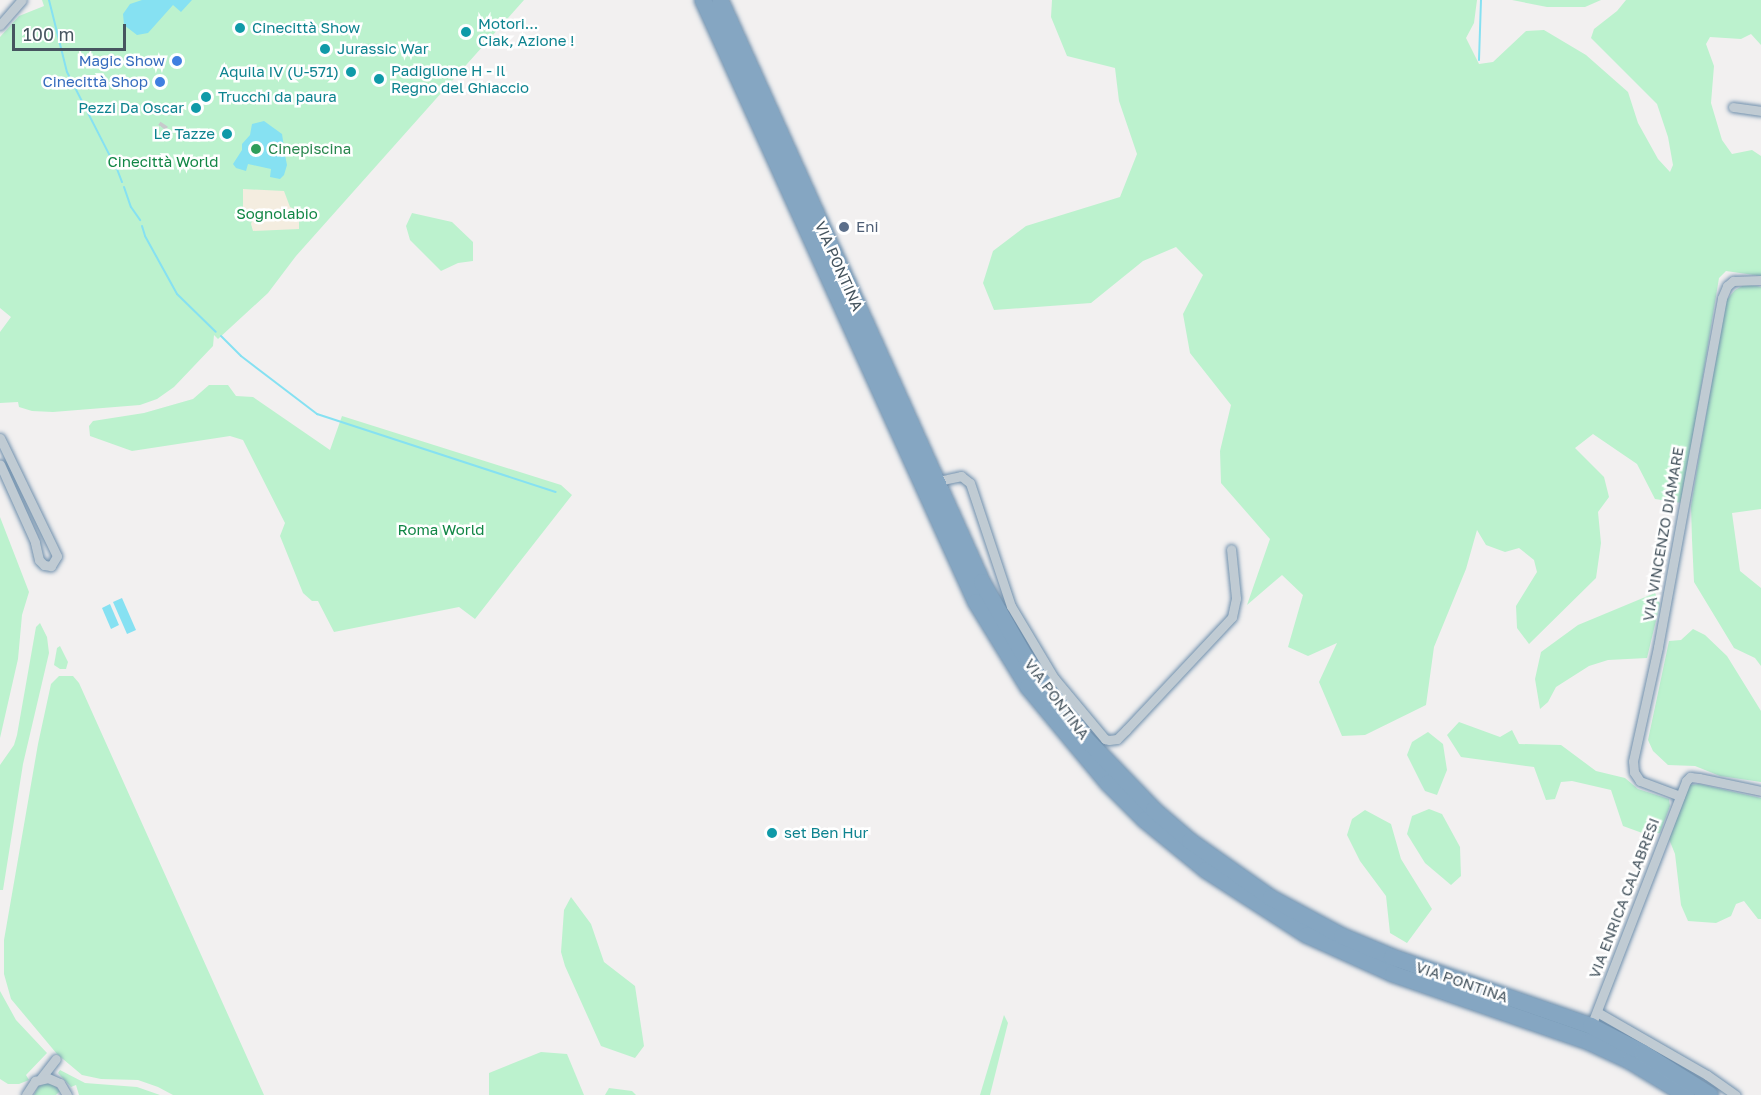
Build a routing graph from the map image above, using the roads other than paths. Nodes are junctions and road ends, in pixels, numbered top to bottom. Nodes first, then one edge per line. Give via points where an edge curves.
1 (22, 0) edge
2 (695, 0) edge
3 (703, 0) edge
4 (720, 0) edge
5 (0, 25) edge
6 (1733, 107) dead end
7 (753, 110) junction
8 (1761, 111) edge
9 (1761, 280) edge
10 (0, 438) edge
11 (0, 464) edge
12 (938, 481) junction
13 (1232, 549) dead end
14 (1761, 791) edge
15 (1680, 795) junction
16 (1594, 1019) junction
17 (56, 1059) dead end
18 (41, 1078) junction
19 (26, 1095) edge
20 (67, 1095) edge
21 (1686, 1095) edge
22 (1710, 1095) edge
23 (1736, 1095) edge

1 - 5 street
2 - 7 highway via 739,93
3 - 7 highway, VIA PONTINA
4 - 12 highway, VIA PONTINA
6 - 8 street
7 - 21 highway, VIA PONTINA via 976,602 1028,687 1107,783 1206,870 1307,935 1393,974 1589,1042
9 - 15 street, VIA VINCENZO DIAMARE via 1733,281 1722,298 1658,647 1633,761 1634,773 1640,781
10 - 11 street via 57,556 51,566 39,560 35,542
12 - 13 street via 961,476 970,483 1011,606 1053,678 1109,740 1126,730 1232,617 1236,598
12 - 16 highway, VIA PONTINA via 982,582 1028,662 1084,737 1154,810 1190,841 1271,898 1342,936 1419,968
14 - 15 street via 1693,777 1685,782
15 - 16 street, VIA ENRICA CALABRESI
16 - 22 highway, VIA PONTINA
16 - 23 street, VIA PONTINA via 1707,1075
17 - 18 street
18 - 19 street
18 - 20 street via 54,1079

